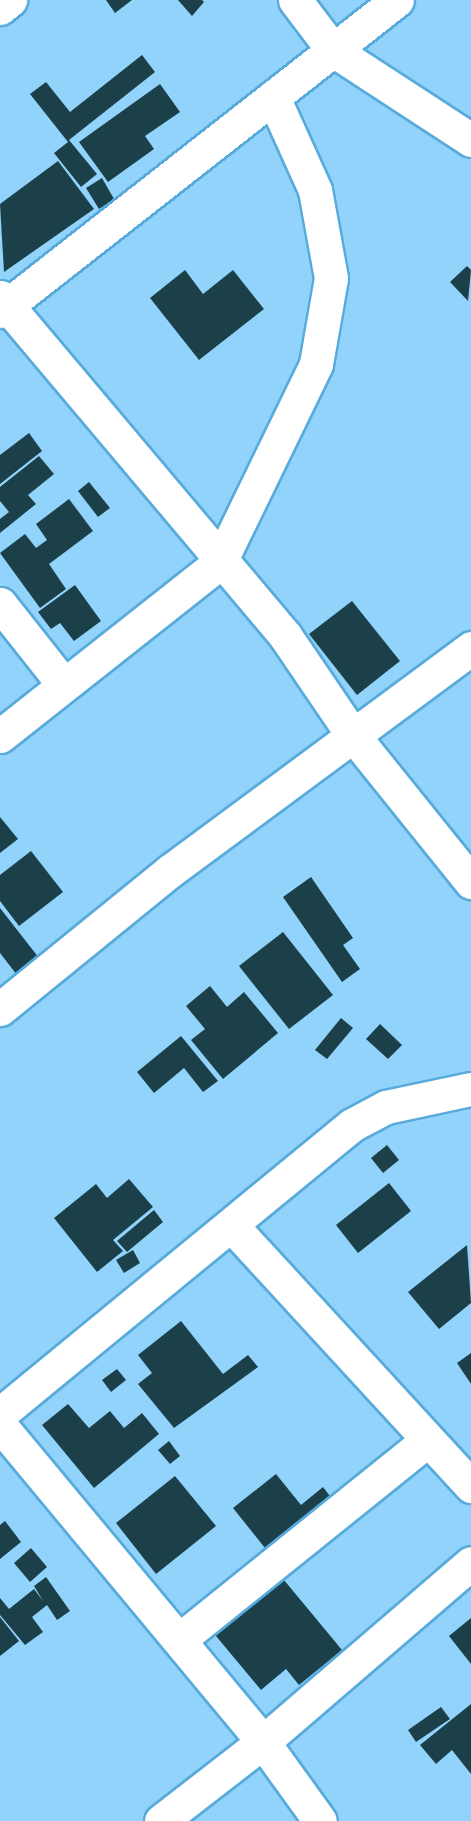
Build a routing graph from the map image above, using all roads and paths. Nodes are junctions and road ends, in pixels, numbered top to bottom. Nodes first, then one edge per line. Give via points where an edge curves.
1 (10, 0) edge
2 (295, 0) edge
3 (397, 0) edge
4 (0, 8) edge
5 (333, 50) junction
6 (273, 97) junction
7 (471, 140) edge
8 (2, 304) edge
9 (220, 562) junction
10 (0, 604) edge
11 (471, 648) edge
12 (64, 685) junction
13 (352, 734) junction
14 (0, 736) edge
15 (471, 882) edge
16 (0, 1009) edge
17 (471, 1089) edge
18 (231, 1225) junction
19 (0, 1413) edge
20 (0, 1425) edge
21 (428, 1440) junction
22 (471, 1486) edge
23 (471, 1563) edge
24 (179, 1640) junction
25 (263, 1742) junction
26 (161, 1821) edge
27 (320, 1821) edge

1 - 4 street
2 - 5 street
3 - 5 street
5 - 6 street
5 - 7 street
6 - 8 street
6 - 9 street via 315,190 331,278 316,364
8 - 9 street
9 - 12 street
9 - 13 street via 286,637
10 - 12 street
11 - 13 street
12 - 14 street
13 - 15 street
13 - 16 street via 170,871
17 - 18 street via 369,1115
18 - 19 street
18 - 21 street
20 - 24 street
21 - 22 street
21 - 24 street
23 - 25 street
24 - 25 street
25 - 26 street
25 - 27 street

